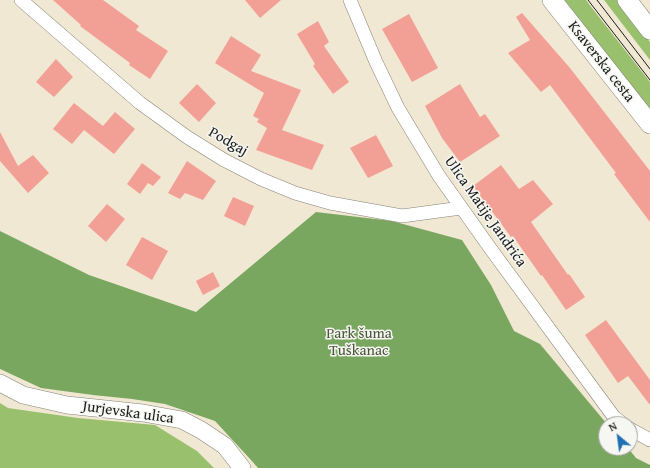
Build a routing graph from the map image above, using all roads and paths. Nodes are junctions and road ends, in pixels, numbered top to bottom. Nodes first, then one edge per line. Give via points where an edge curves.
1 (21, 0) edge
2 (350, 0) edge
3 (552, 0) edge
4 (627, 0) edge
5 (650, 30) edge
6 (650, 124) edge
7 (461, 208) junction
8 (0, 383) edge
9 (613, 416) edge
10 (638, 434) edge
11 (650, 440) edge
12 (242, 468) edge

1 - 7 street, Podgaj via 140,103 187,137 261,179 330,203 402,216
2 - 7 street, Ulica Matije Jandrića via 398,108
3 - 6 main road, Ksaverska cesta
4 - 5 main road
7 - 9 street, Ulica Matije Jandrića
8 - 12 street, Jurjevska ulica via 23,395 67,405 143,412 182,420 225,446
10 - 11 street

